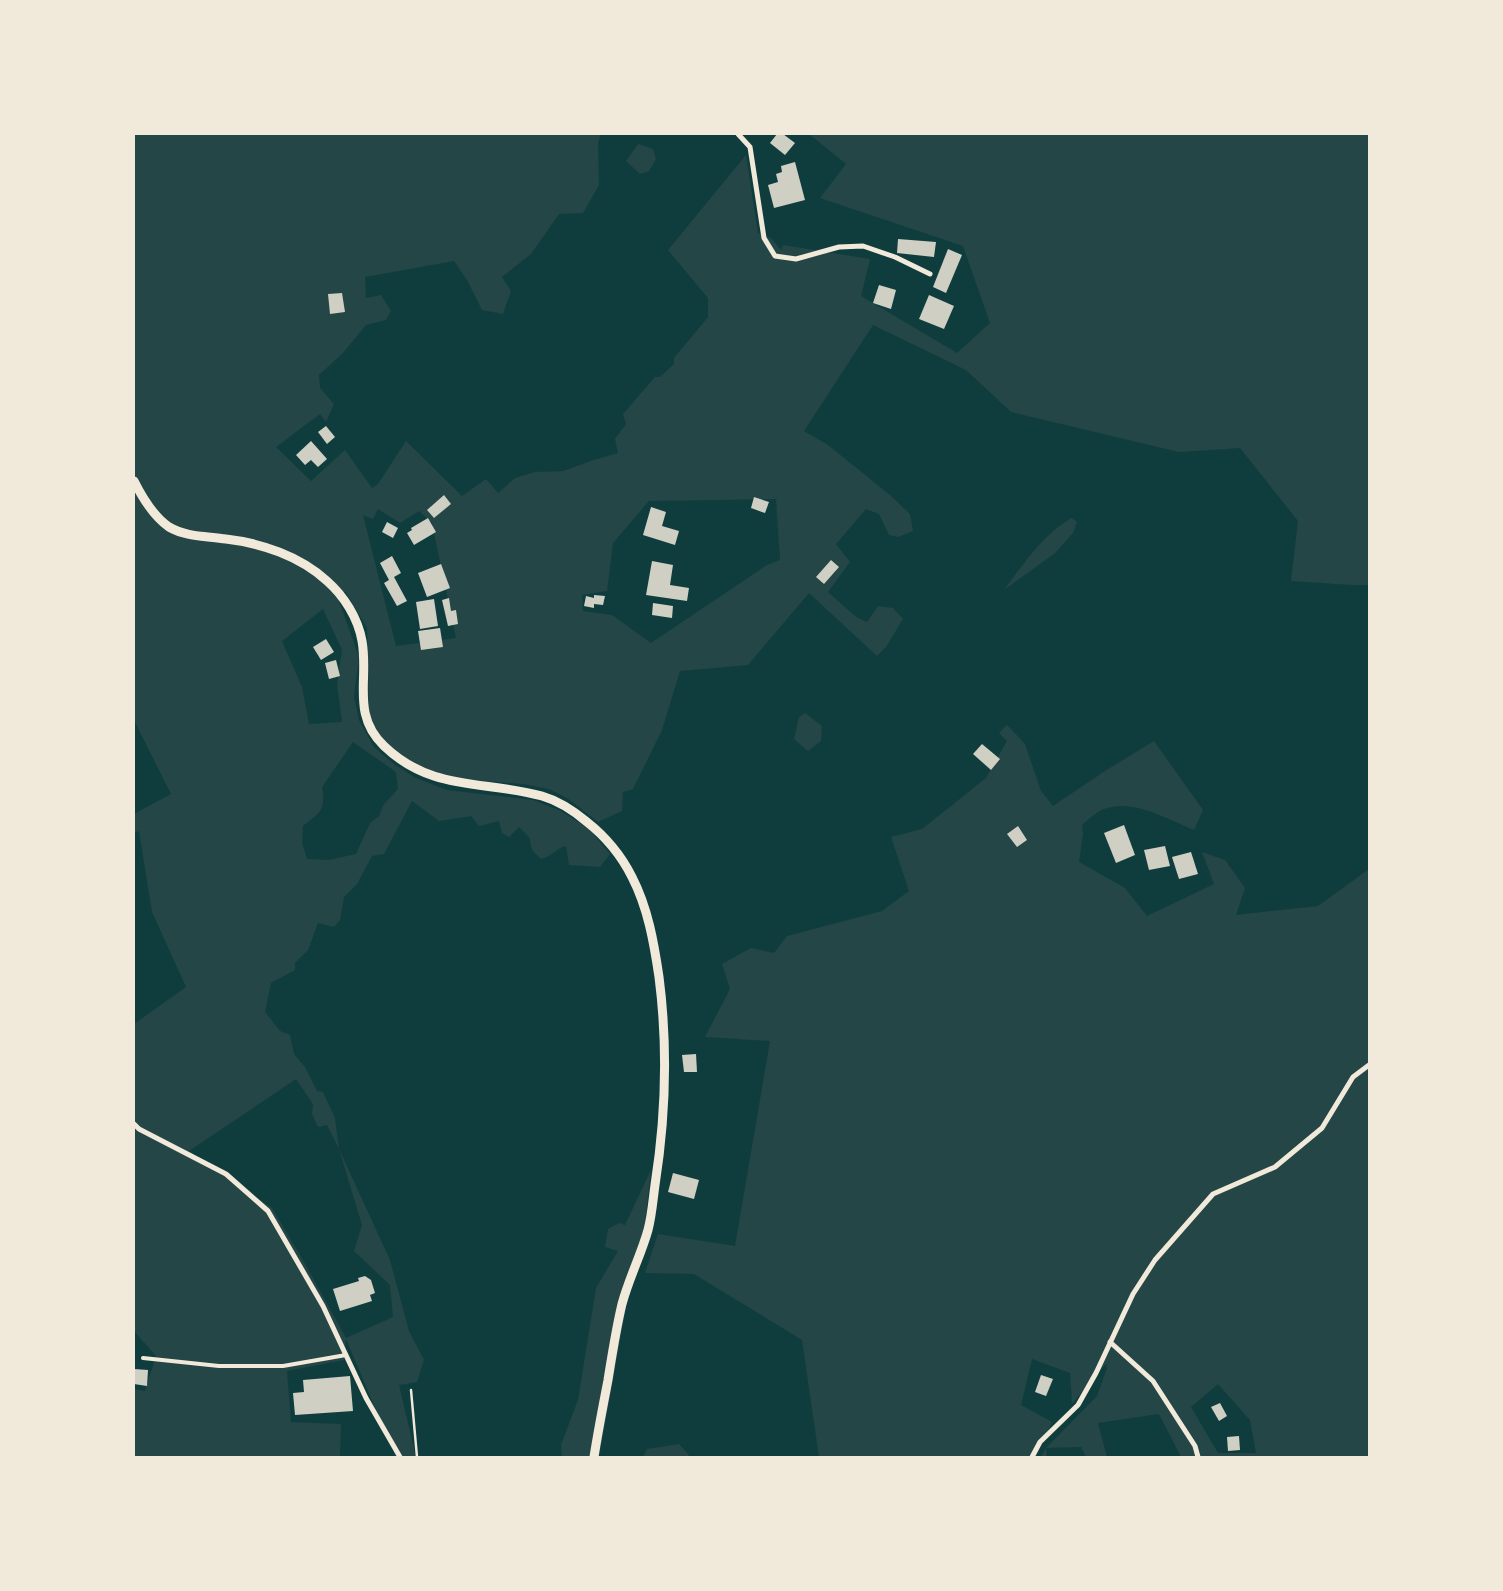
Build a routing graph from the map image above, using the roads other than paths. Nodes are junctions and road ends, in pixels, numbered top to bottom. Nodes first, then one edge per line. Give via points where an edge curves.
1 (738, 134) edge
2 (930, 274) dead end
3 (134, 481) edge
4 (1369, 1065) edge
5 (134, 1124) edge
6 (1110, 1342) junction
7 (346, 1355) junction
8 (142, 1358) dead end
9 (400, 1457) edge
10 (594, 1457) edge
11 (1032, 1457) edge
12 (1198, 1457) edge

1 - 2 street via 750,146 764,238 775,256 796,259 838,247 863,246
3 - 10 street via 144,500 171,528 191,535 268,548 301,562 328,581 350,608 360,631 363,644 362,701 366,720 379,742 398,758 426,774 453,782 527,793 557,802 602,835 633,879 651,930 662,1002 664,1118 648,1229 623,1300
4 - 6 street via 1353,1076 1322,1128 1275,1167 1213,1194 1155,1260 1133,1294
5 - 7 street via 226,1174 268,1211 323,1306
6 - 11 street via 1078,1405 1040,1442
6 - 12 street via 1153,1381 1195,1446
7 - 8 lane via 283,1366 219,1366
7 - 9 street

